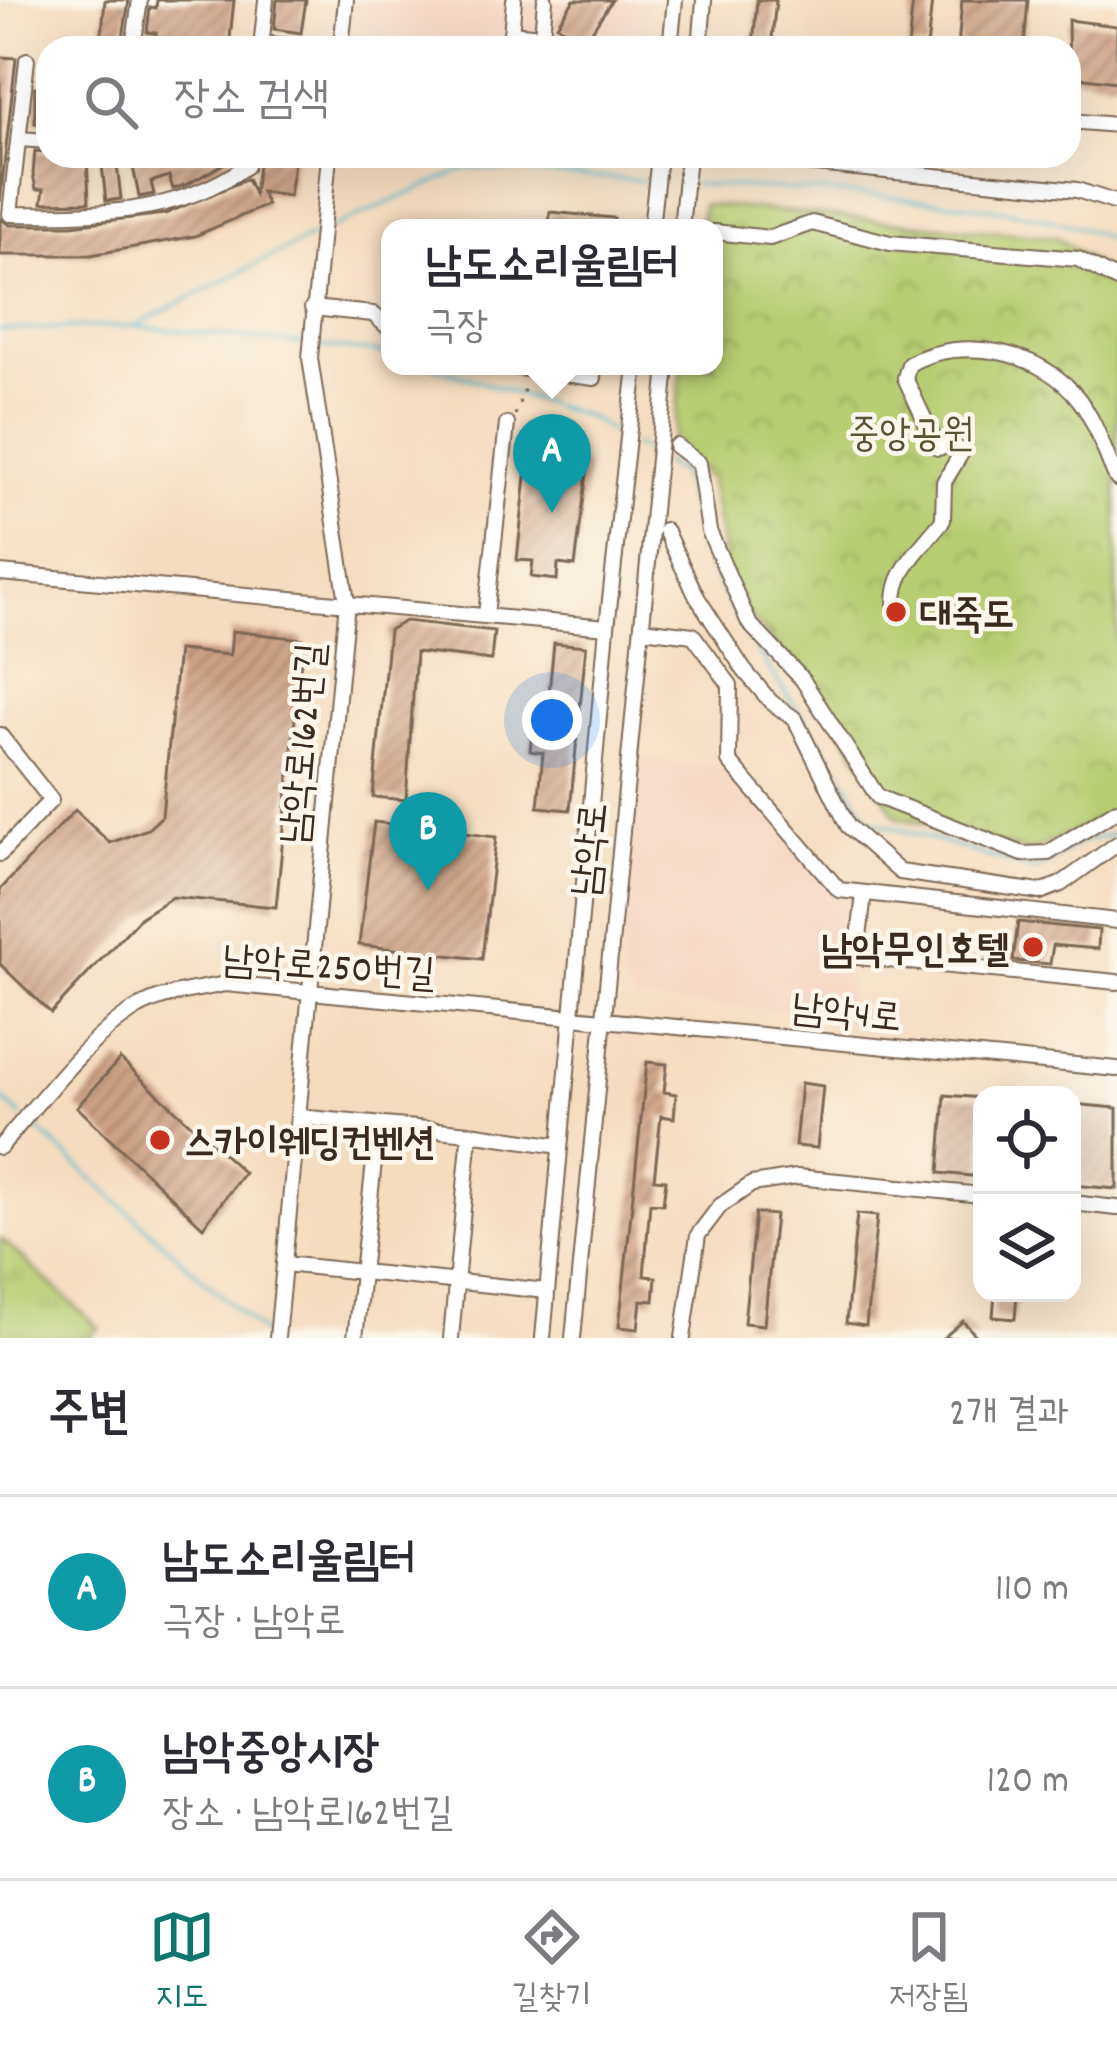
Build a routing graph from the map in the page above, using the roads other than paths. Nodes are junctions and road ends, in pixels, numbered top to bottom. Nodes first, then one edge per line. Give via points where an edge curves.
1 (140, 0) edge
2 (266, 0) edge
3 (346, 0) edge
4 (514, 0) edge
5 (545, 0) edge
6 (675, 0) edge
7 (704, 0) edge
8 (135, 36) edge
9 (263, 36) edge
10 (342, 36) edge
11 (511, 36) edge
12 (542, 36) edge
13 (671, 36) edge
14 (701, 36) edge
15 (27, 60) dead end
16 (1081, 122) edge
17 (1117, 125) edge
18 (19, 139) junction
19 (36, 140) edge
20 (244, 168) edge
21 (328, 168) edge
22 (658, 168) edge
23 (687, 168) edge
24 (856, 168) edge
25 (1117, 203) edge
26 (652, 219) edge
27 (682, 219) edge
28 (723, 233) edge
29 (1117, 280) edge
30 (312, 312) junction
31 (381, 321) edge
32 (566, 375) edge
33 (635, 375) edge
34 (666, 375) edge
35 (594, 377) dead end
36 (507, 424) dead end
37 (676, 446) dead end
38 (1117, 479) edge
39 (665, 530) dead end
40 (0, 573) edge
41 (347, 602) junction
42 (896, 612) dead end
43 (486, 615) junction
44 (607, 627) junction
45 (642, 629) junction
46 (0, 735) edge
47 (1117, 810) edge
48 (1117, 844) edge
49 (0, 854) edge
50 (863, 892) junction
51 (1117, 921) edge
52 (1117, 982) edge
53 (310, 991) junction
54 (571, 1017) junction
55 (603, 1019) junction
56 (1117, 1069) edge
57 (298, 1117) junction
58 (378, 1125) junction
59 (470, 1133) junction
60 (1, 1145) edge
61 (560, 1146) junction
62 (973, 1194) edge
63 (1081, 1204) edge
64 (1117, 1208) edge
65 (284, 1264) junction
66 (362, 1270) junction
67 (457, 1280) junction
68 (548, 1291) junction
69 (278, 1338) edge
70 (355, 1338) edge
71 (451, 1338) edge
72 (543, 1338) edge
73 (573, 1338) edge
74 (683, 1338) edge

1 - 8 street
2 - 9 street
3 - 10 street
4 - 11 street
5 - 12 street
6 - 13 street
7 - 14 street
15 - 18 street
16 - 17 street
18 - 19 street
18 - 20 street via 10,214 136,211
21 - 30 street, 남악로162번길
22 - 26 street
23 - 27 street
24 - 25 street via 1077,190
28 - 29 street via 770,238 812,223 890,243 1078,259
30 - 31 street
30 - 41 street, 남악로162번길 via 310,358
32 - 35 street
33 - 44 street, 남악로
34 - 45 street, 남악로
36 - 43 street
37 - 47 street via 699,464 709,531 749,622 829,716 878,797 1023,854 1048,853
38 - 42 street via 1083,404 1060,377 990,349 935,350 909,364 905,378 938,448 962,452 944,482 943,520 914,550 892,594
39 - 48 street via 744,670 795,719 848,826 900,872 1040,892
40 - 41 street
41 - 43 street
41 - 53 street, 남악로162번길
43 - 44 street
44 - 54 street, 남악로
45 - 50 street via 693,635 730,685 729,761 839,890
45 - 55 street, 남악로
46 - 49 street via 51,800
50 - 51 street
50 - 52 street via 857,957
53 - 54 street, 남악로250번길
53 - 57 street, 남악로162번길
53 - 60 street, 남악로250번길 via 226,984 136,1010
54 - 55 street, 남악4로
54 - 61 street, 남악로
55 - 56 street, 남악4로
55 - 73 street, 남악로
57 - 58 street
57 - 65 street, 남악로162번길
58 - 59 street
58 - 66 street
59 - 61 street
59 - 67 street
61 - 68 street, 남악로
62 - 74 street via 797,1177 752,1184 698,1235
63 - 64 street
65 - 66 street
65 - 69 street, 남악로162번길
66 - 67 street
66 - 70 street
67 - 68 street
67 - 71 street
68 - 72 street, 남악로

